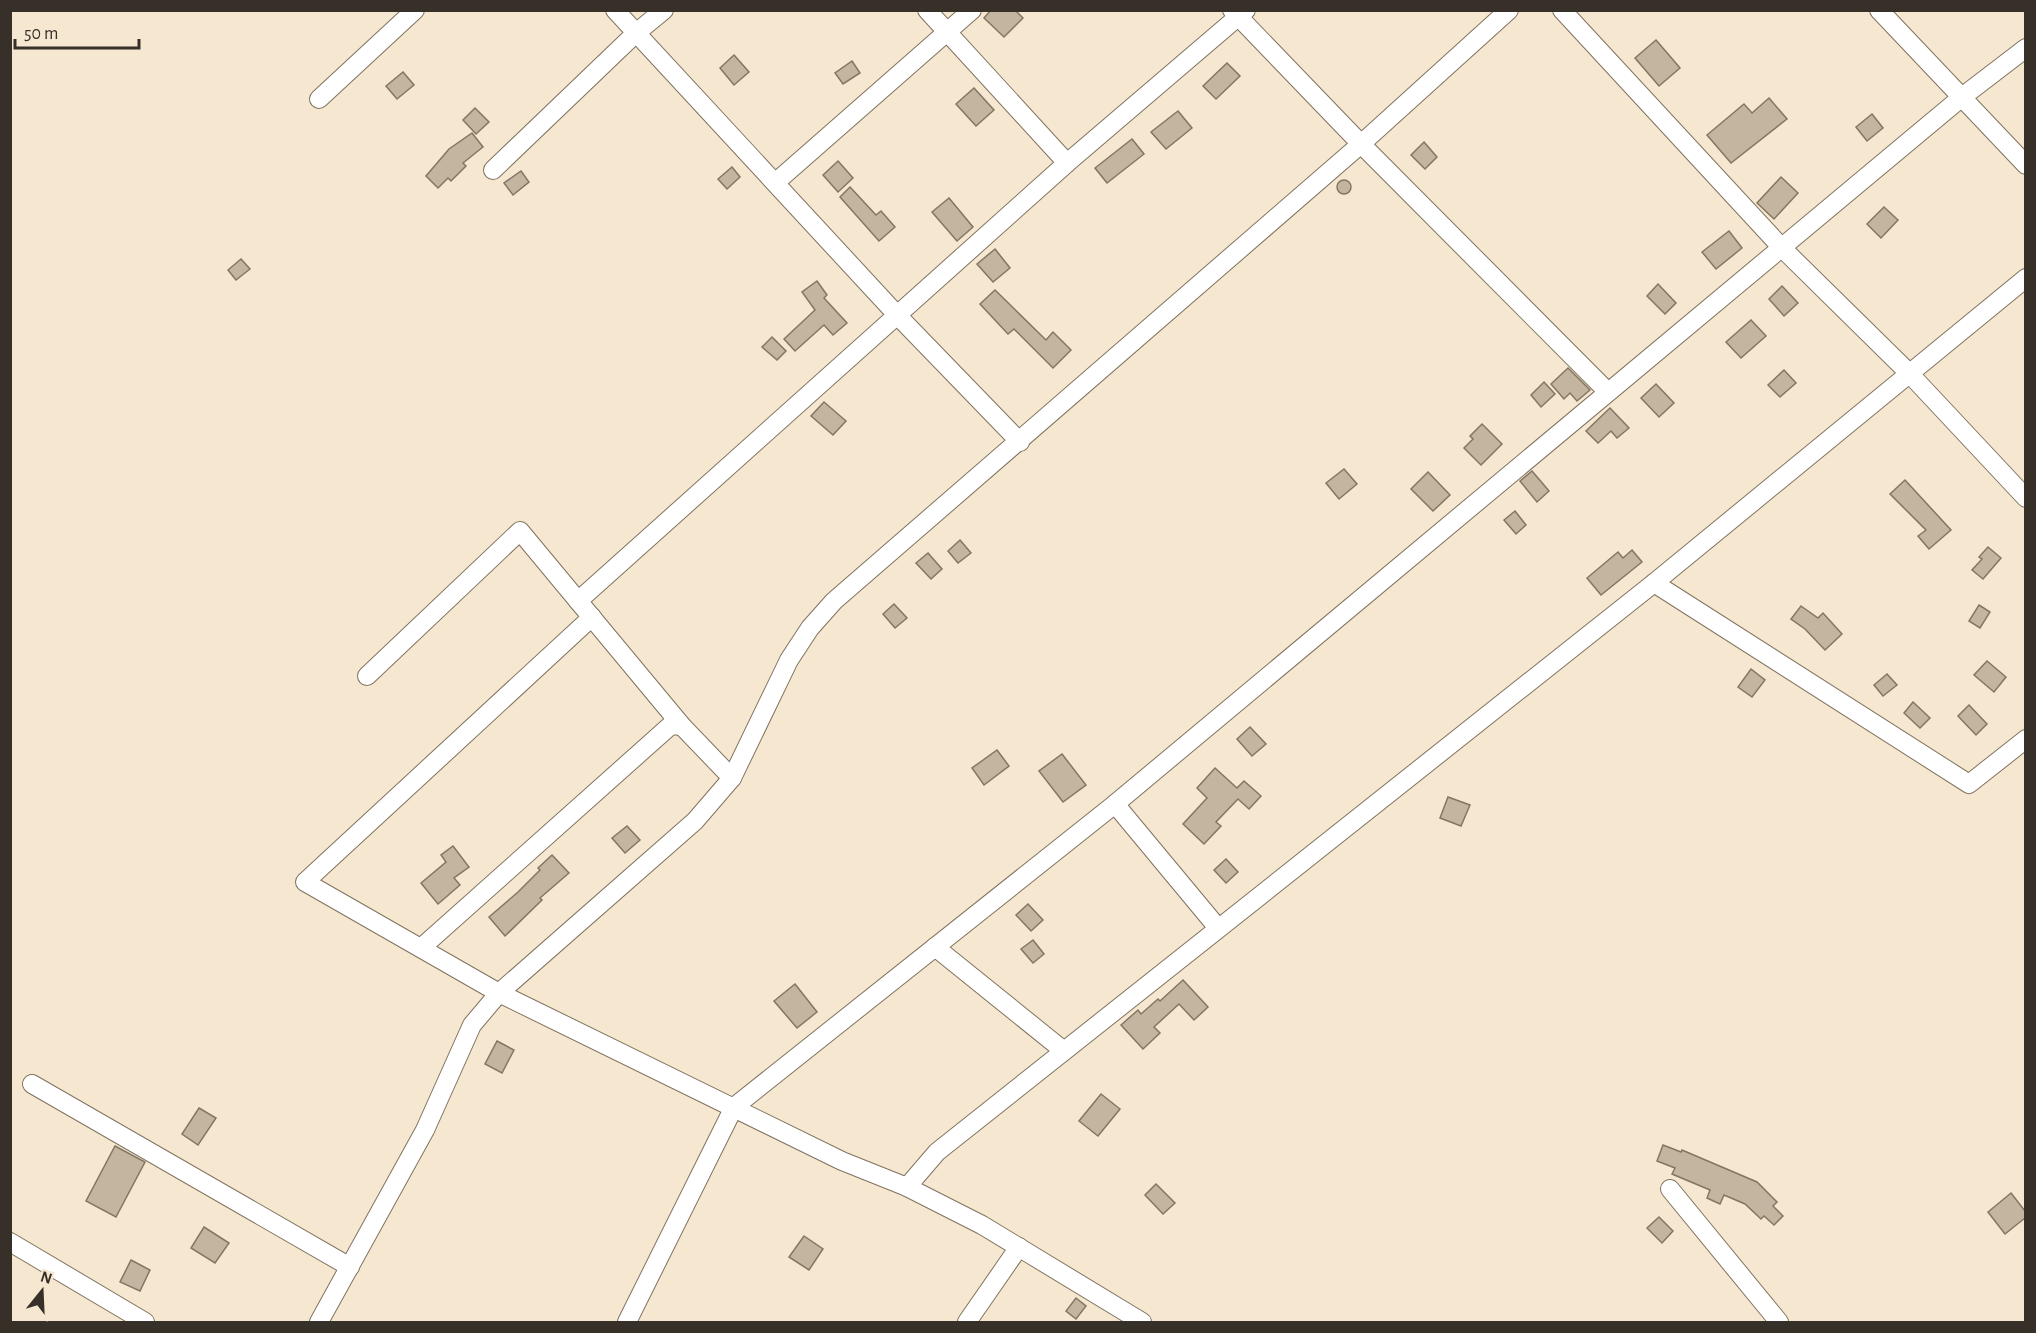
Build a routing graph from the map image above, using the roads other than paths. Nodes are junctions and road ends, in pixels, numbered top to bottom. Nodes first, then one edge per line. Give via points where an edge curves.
1 (415, 10) edge
2 (615, 10) edge
3 (664, 10) edge
4 (927, 10) edge
5 (972, 10) edge
6 (1509, 10) edge
7 (1562, 10) edge
8 (1879, 10) edge
9 (1239, 13) edge
10 (636, 33) junction
11 (947, 33) junction
12 (2025, 48) edge
13 (1962, 97) junction
14 (319, 99) dead end
15 (1362, 144) junction
16 (1066, 163) junction
17 (2025, 165) edge
18 (494, 170) dead end
19 (776, 182) junction
20 (1782, 248) junction
21 (2025, 278) edge
22 (898, 316) junction
23 (1908, 372) junction
24 (1608, 392) junction
25 (1020, 442) junction
26 (2025, 498) edge
27 (1654, 583) junction
28 (578, 601) junction
29 (592, 617) junction
30 (367, 676) dead end
31 (682, 726) junction
32 (2025, 739) edge
33 (732, 778) junction
34 (1115, 804) junction
35 (1218, 928) junction
36 (935, 947) junction
37 (421, 948) junction
38 (499, 993) junction
39 (1064, 1051) junction
40 (32, 1083) dead end
41 (734, 1107) junction
42 (907, 1187) junction
43 (1670, 1189) dead end
44 (10, 1242) edge
45 (1019, 1247) junction
46 (350, 1267) junction
47 (145, 1323) edge
48 (319, 1323) edge
49 (627, 1323) edge
50 (967, 1323) edge
51 (1142, 1323) edge
52 (1779, 1323) edge

1 - 14 street
2 - 10 street
3 - 10 street
4 - 11 street
5 - 11 street
6 - 15 street
7 - 20 street
8 - 13 street
9 - 15 street
9 - 16 street
10 - 18 street
10 - 19 street
11 - 16 street
11 - 19 street
12 - 13 street
13 - 17 street
13 - 20 street
15 - 24 street
15 - 25 street
16 - 22 street
19 - 22 street
20 - 23 street
20 - 24 street
21 - 23 street
22 - 25 street
22 - 28 street
23 - 26 street
23 - 27 street
24 - 34 street
25 - 33 street via 834,601 810,628 789,660
27 - 32 street via 1969,784
27 - 35 street
28 - 29 street
28 - 30 street via 520,531
29 - 31 street
29 - 37 street via 305,882
31 - 33 street
31 - 37 street via 671,725
33 - 38 street via 695,821
34 - 35 street
34 - 36 street
35 - 39 street
36 - 39 street
36 - 41 street
37 - 38 street
38 - 41 street
38 - 46 street via 472,1025 425,1130
39 - 42 street via 937,1152
40 - 46 street
41 - 42 street via 842,1161
41 - 49 street
42 - 45 street
43 - 52 street
44 - 47 street
45 - 50 street
45 - 51 street
46 - 48 street

